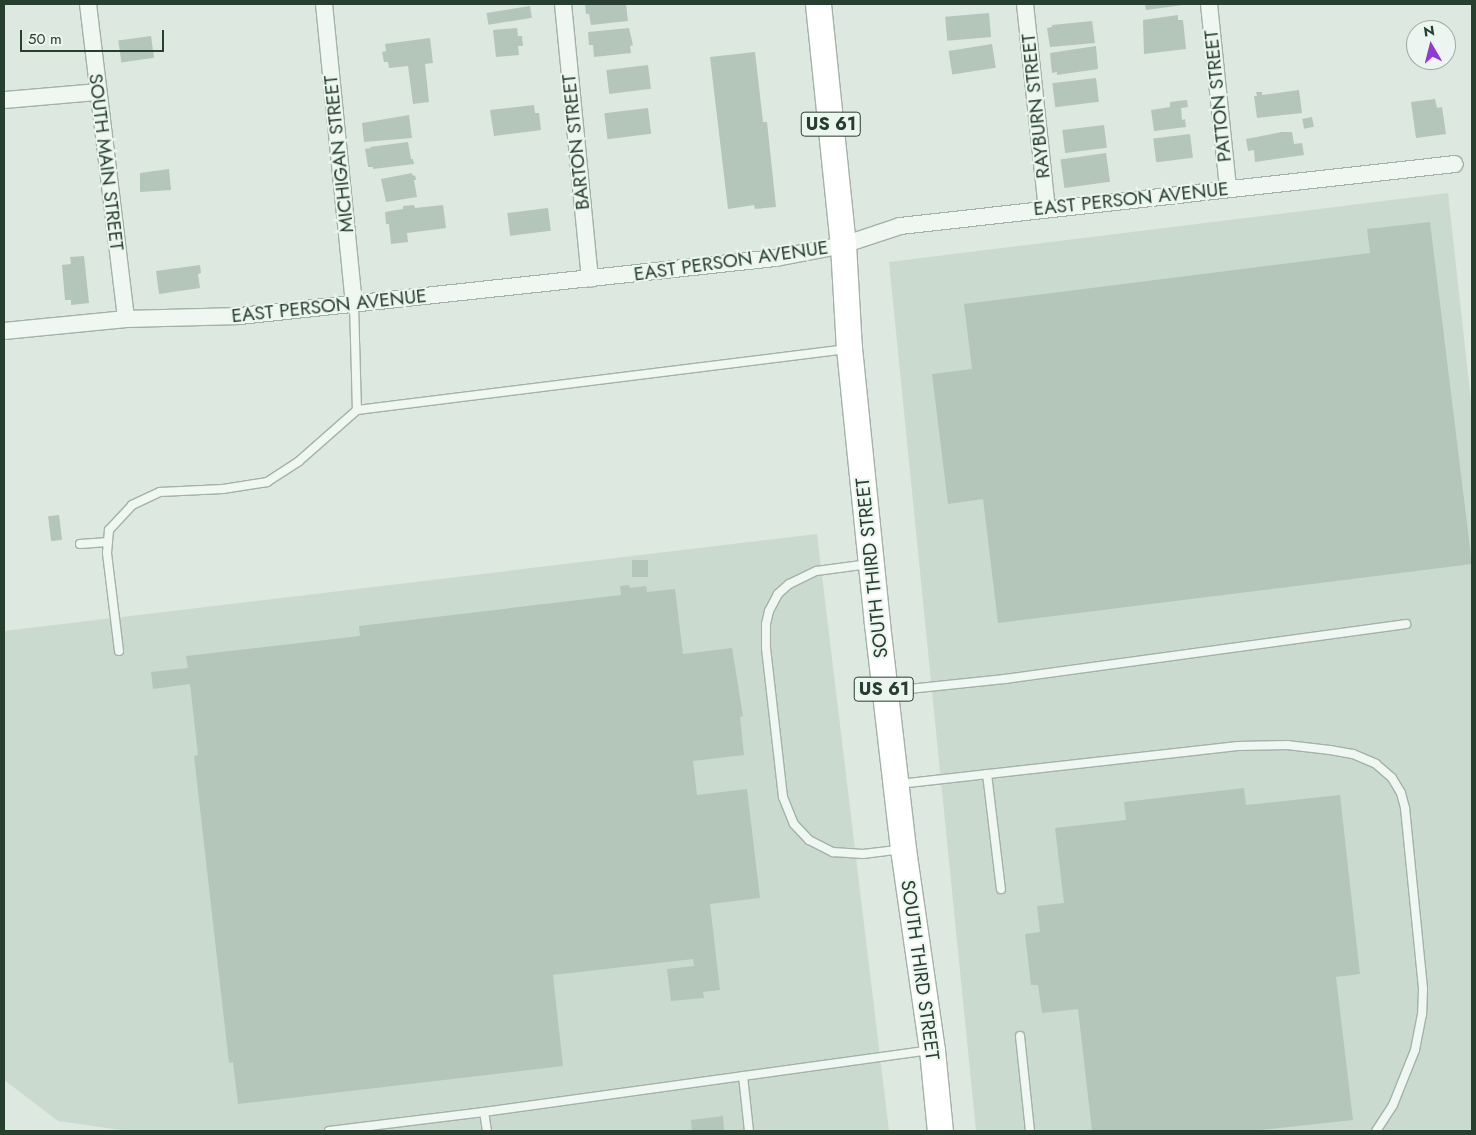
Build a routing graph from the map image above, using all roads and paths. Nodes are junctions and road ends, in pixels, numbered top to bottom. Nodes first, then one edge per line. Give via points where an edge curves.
1 (88, 4) edge
2 (324, 4) edge
3 (563, 4) edge
4 (818, 4) edge
5 (1025, 4) edge
6 (1209, 4) edge
7 (97, 92) junction
8 (4, 100) edge
9 (1455, 164) dead end
10 (1228, 188) junction
11 (1047, 209) junction
12 (843, 245) junction
13 (590, 279) junction
14 (354, 304) junction
15 (126, 319) junction
16 (4, 331) edge
17 (850, 348) junction
18 (357, 410) junction
19 (108, 542) junction
20 (80, 544) dead end
21 (871, 564) junction
22 (1406, 624) dead end
23 (119, 651) dead end
24 (884, 691) junction
25 (987, 774) junction
26 (896, 784) junction
27 (903, 849) junction
28 (1001, 889) dead end
29 (1020, 1036) dead end
30 (932, 1050) junction
31 (743, 1076) junction
32 (484, 1112) junction
33 (329, 1131) edge
34 (487, 1131) edge
35 (749, 1131) edge
36 (940, 1131) edge
37 (1030, 1131) edge
38 (1376, 1131) edge

1 - 7 street, SOUTH MAIN STREET
2 - 14 street, MICHIGAN STREET
3 - 13 street, BARTON STREET
4 - 12 main road, SOUTH THIRD STREET / US 61
5 - 11 street, RAYBURN STREET
6 - 10 street, PATTON STREET
7 - 8 street
7 - 15 street, SOUTH MAIN STREET
9 - 10 street, EAST PERSON AVENUE
10 - 11 street, EAST PERSON AVENUE
11 - 12 street, EAST PERSON AVENUE via 900,226
12 - 13 street, EAST PERSON AVENUE via 776,258
12 - 17 main road, SOUTH THIRD STREET / US 61
13 - 14 street, EAST PERSON AVENUE
14 - 15 street, EAST PERSON AVENUE via 240,316
14 - 18 lane
15 - 16 street, EAST PERSON AVENUE
17 - 18 lane
17 - 21 main road, SOUTH THIRD STREET / US 61
18 - 19 lane via 299,460 267,482 223,489 160,492 132,505 109,530
19 - 20 lane
19 - 23 lane
21 - 24 main road, SOUTH THIRD STREET / US 61
21 - 27 lane via 816,571 788,584 769,611 766,648 783,797 794,824 809,840 833,852 863,854
22 - 24 lane via 1014,678
24 - 26 main road, SOUTH THIRD STREET / US 61
25 - 26 lane
25 - 28 lane
25 - 38 lane via 1238,746 1287,745 1352,754 1376,764 1392,778 1405,808 1423,990 1422,1014 1408,1068 1393,1105
26 - 27 main road, SOUTH THIRD STREET / US 61
27 - 30 main road, SOUTH THIRD STREET / US 61
29 - 37 lane
30 - 31 lane
30 - 36 main road, SOUTH THIRD STREET / US 61
31 - 32 lane
31 - 35 lane
32 - 33 lane
32 - 34 lane

